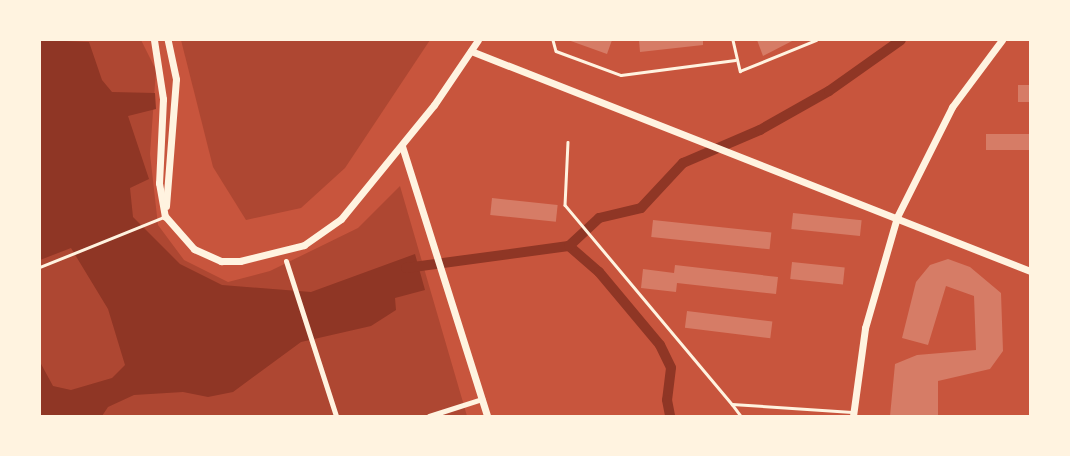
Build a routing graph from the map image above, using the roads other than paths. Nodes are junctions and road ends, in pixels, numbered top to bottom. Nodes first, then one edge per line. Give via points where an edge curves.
1 (154, 40) edge
2 (170, 40) edge
3 (478, 40) edge
4 (552, 40) edge
5 (733, 40) edge
6 (816, 40) edge
7 (1002, 40) edge
8 (470, 51) junction
9 (735, 60) junction
10 (568, 142) dead end
11 (402, 146) junction
12 (165, 216) junction
13 (897, 217) junction
14 (286, 262) dead end
15 (40, 267) edge
16 (1030, 271) edge
17 (482, 399) junction
18 (732, 404) junction
19 (854, 414) edge
20 (336, 416) edge
21 (429, 416) edge
22 (487, 416) edge
23 (740, 416) edge

1 - 12 street via 163,99 159,183
2 - 12 street via 174,130
3 - 8 street
4 - 9 lane via 556,51 621,75
5 - 9 lane
6 - 9 lane via 740,72
7 - 13 street via 952,107
8 - 11 street
8 - 13 street
10 - 18 lane via 564,205
11 - 12 street via 341,219 304,245 284,252 220,261 194,249
11 - 17 street
12 - 15 lane
13 - 16 street
13 - 19 street via 865,328
14 - 20 street
17 - 21 street
17 - 22 street
18 - 19 lane
18 - 23 lane

